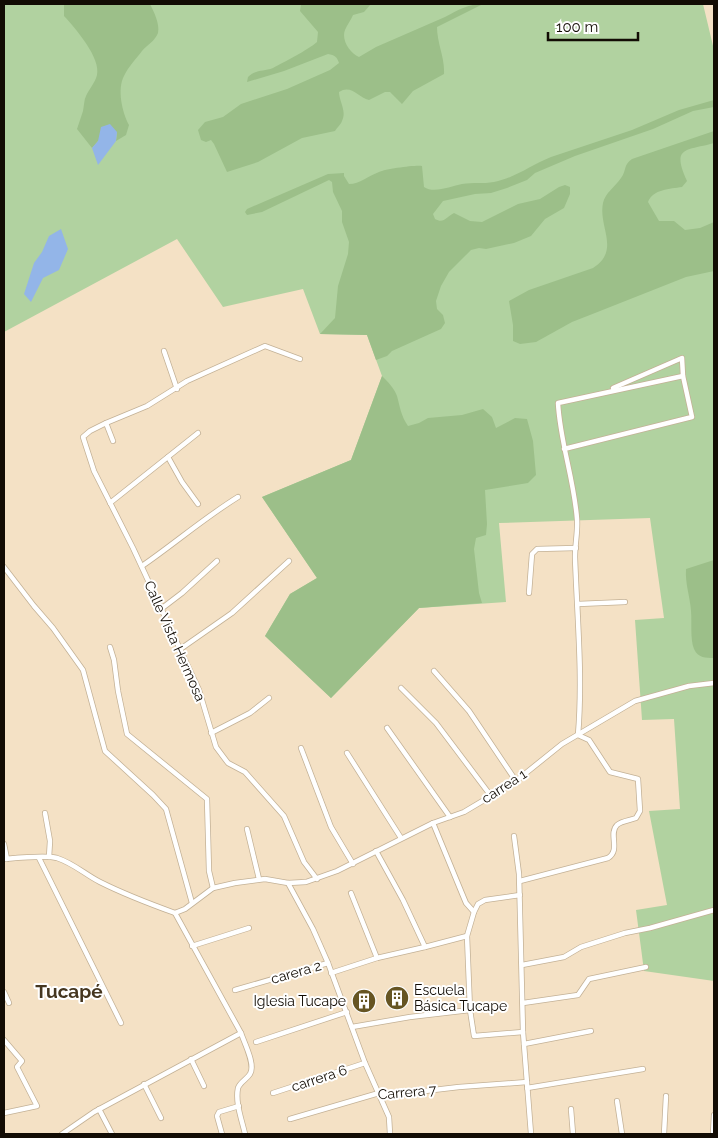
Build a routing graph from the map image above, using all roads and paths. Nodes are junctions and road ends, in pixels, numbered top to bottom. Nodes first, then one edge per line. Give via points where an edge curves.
1 (164, 351) dead end
2 (300, 359) dead end
3 (683, 376) junction
4 (177, 389) junction
5 (604, 392) junction
6 (106, 423) junction
7 (198, 433) dead end
8 (113, 442) dead end
9 (564, 449) junction
10 (168, 457) junction
11 (238, 497) dead end
12 (110, 504) junction
13 (198, 504) dead end
14 (576, 548) junction
15 (217, 561) dead end
16 (290, 561) dead end
17 (142, 566) junction
18 (4, 567) edge
19 (529, 593) dead end
20 (625, 602) dead end
21 (578, 604) junction
22 (161, 609) junction
23 (110, 647) dead end
24 (179, 650) junction
25 (434, 671) dead end
26 (714, 683) edge
27 (401, 688) dead end
28 (269, 698) dead end
29 (387, 728) dead end
30 (211, 733) junction
31 (578, 735) junction
32 (301, 748) dead end
33 (347, 753) dead end
34 (516, 782) junction
35 (491, 796) junction
36 (45, 813) dead end
37 (450, 816) junction
38 (433, 823) junction
39 (247, 829) dead end
40 (514, 836) dead end
41 (402, 838) junction
42 (4, 844) edge
43 (376, 851) junction
44 (49, 857) junction
45 (39, 858) junction
46 (5, 859) edge
47 (353, 864) junction
48 (259, 879) junction
49 (318, 879) junction
50 (520, 881) junction
51 (288, 884) junction
52 (213, 888) junction
53 (351, 893) dead end
54 (520, 895) junction
55 (192, 903) junction
56 (714, 910) edge
57 (474, 912) junction
58 (175, 913) junction
59 (249, 928) dead end
60 (467, 936) junction
61 (192, 946) junction
62 (426, 947) junction
63 (377, 958) junction
64 (328, 963) junction
65 (522, 965) junction
66 (646, 967) dead end
67 (331, 972) junction
68 (235, 990) dead end
69 (4, 992) edge
70 (10, 1003) dead end
71 (523, 1003) junction
72 (470, 1010) junction
73 (347, 1012) junction
74 (121, 1023) dead end
75 (352, 1027) junction
76 (591, 1031) dead end
77 (523, 1032) junction
78 (241, 1033) junction
79 (4, 1040) edge
80 (256, 1042) dead end
81 (524, 1044) junction
82 (191, 1059) junction
83 (365, 1062) junction
84 (643, 1069) dead end
85 (526, 1082) junction
86 (144, 1084) junction
87 (204, 1086) dead end
88 (527, 1088) junction
89 (273, 1093) dead end
90 (379, 1093) junction
91 (666, 1096) dead end
92 (617, 1101) dead end
93 (239, 1106) junction
94 (99, 1109) junction
95 (571, 1109) dead end
96 (4, 1113) edge
97 (714, 1115) edge
98 (161, 1118) dead end
99 (290, 1119) dead end
100 (62, 1134) edge
101 (112, 1134) edge
102 (222, 1134) edge
103 (245, 1134) edge
104 (390, 1134) edge
105 (531, 1134) edge
106 (573, 1134) edge
107 (622, 1134) edge
108 (664, 1134) edge
109 (713, 1134) edge

1 - 4 street
2 - 4 street via 265,346 187,381
3 - 5 street
3 - 5 street via 682,358
3 - 9 street via 692,417
4 - 6 street
5 - 9 street via 558,403
6 - 8 street
6 - 12 street, Calle Vista Hermosa via 83,437 94,471
7 - 10 street
9 - 14 street via 577,520
10 - 12 street
10 - 13 street
11 - 17 street
12 - 17 street, Calle Vista Hermosa
14 - 19 street via 537,549 532,554
14 - 21 street
15 - 22 street
16 - 24 street via 232,613
17 - 22 street, Calle Vista Hermosa
18 - 55 street via 83,670 105,751 166,809
20 - 21 street
21 - 31 street
22 - 24 street, Calle Vista Hermosa
23 - 52 street via 127,734 207,799 209,871
24 - 30 street, Calle Vista Hermosa via 199,690
25 - 34 street via 469,711
26 - 31 street, carrea 1 via 689,686 636,701
27 - 35 street via 436,723
28 - 30 street via 250,713
29 - 37 street
30 - 49 street, Calle Vista Hermosa via 216,748 228,763 245,772 284,816 304,862
31 - 34 street, carrea 1
31 - 50 street via 589,740 610,772 638,779 640,811 636,818 618,824 612,856
32 - 47 street via 331,827
33 - 41 street
34 - 35 street, carrea 1
35 - 37 street, carrea 1 via 464,812
36 - 44 street
37 - 38 street, carrea 1
38 - 41 street, carrea 1
38 - 57 street via 466,903
39 - 48 street
40 - 50 street
41 - 43 street, carrea 1
42 - 46 street
43 - 47 street, carrea 1
43 - 62 street
44 - 45 street
44 - 58 street
45 - 46 street
45 - 74 street
47 - 49 street, carrea 1
48 - 51 street
48 - 52 street
49 - 51 street, carrea 1
50 - 54 street
51 - 64 street
52 - 55 street
53 - 63 street
54 - 57 street via 485,900
54 - 65 street
55 - 58 street
56 - 65 street via 581,946 564,957
57 - 60 street
58 - 61 street
59 - 61 street
60 - 62 street
60 - 72 street
61 - 78 street
62 - 63 street
63 - 67 street
64 - 67 street
64 - 68 street, carera 2
65 - 71 street
66 - 71 street via 589,979 578,995
67 - 73 street
69 - 70 street
71 - 77 street
72 - 75 street
72 - 77 street via 474,1036
73 - 75 street
73 - 80 street
75 - 83 street
76 - 81 street
77 - 81 street
78 - 82 street
78 - 93 street via 252,1069 239,1086
79 - 96 street via 22,1061 17,1067 37,1106
81 - 85 street
82 - 86 street
82 - 87 street
83 - 89 street, carrera 6
83 - 90 street
84 - 88 street
85 - 88 street
85 - 90 street, Carrera 7 via 391,1095
86 - 94 street
86 - 98 street
88 - 105 street
90 - 99 street, Carrera 7
90 - 104 street via 389,1117
91 - 108 street
92 - 107 street
93 - 102 street via 219,1112 217,1116
93 - 103 street
94 - 100 street
94 - 101 street
95 - 106 street
97 - 109 street

